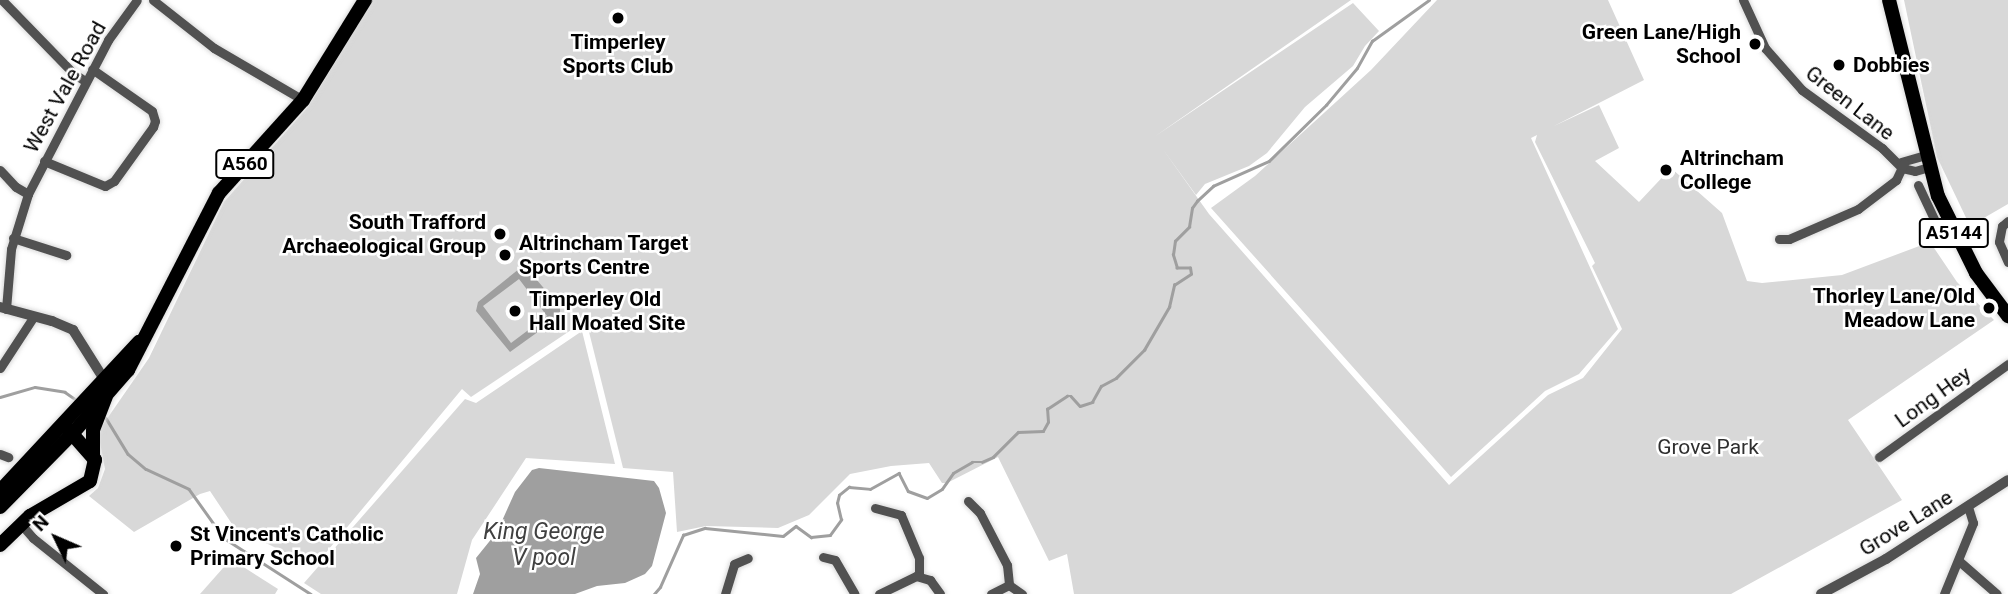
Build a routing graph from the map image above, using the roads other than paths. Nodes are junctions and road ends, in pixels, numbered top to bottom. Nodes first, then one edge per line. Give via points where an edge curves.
1 (2, 0) edge
2 (137, 0) edge
3 (153, 0) edge
4 (365, 0) edge
5 (1743, 0) edge
6 (1889, 0) edge
7 (92, 69) junction
8 (85, 81) junction
9 (303, 100) junction
10 (44, 161) junction
11 (1927, 161) junction
12 (1901, 164) junction
13 (0, 170) edge
14 (1918, 185) dead end
15 (28, 194) junction
16 (2008, 221) edge
17 (13, 238) junction
18 (1957, 238) junction
19 (1779, 239) dead end
20 (66, 255) dead end
21 (2008, 262) edge
22 (2003, 300) edge
23 (3, 308) edge
24 (34, 316) junction
25 (2008, 316) edge
26 (2008, 364) edge
27 (0, 368) edge
28 (108, 388) junction
29 (68, 428) junction
30 (93, 456) junction
31 (1879, 457) dead end
32 (2008, 480) edge
33 (0, 491) edge
34 (968, 501) dead end
35 (0, 507) edge
36 (1968, 507) junction
37 (875, 508) dead end
38 (20, 523) junction
39 (0, 545) edge
40 (823, 557) dead end
41 (748, 558) dead end
42 (1959, 561) junction
43 (919, 576) junction
44 (1009, 585) junction
45 (103, 594) edge
46 (724, 594) edge
47 (855, 594) edge
48 (879, 594) edge
49 (940, 594) edge
50 (991, 594) edge
51 (1022, 594) edge
52 (1821, 594) edge
53 (1944, 594) edge
54 (1997, 594) edge

1 - 8 street
2 - 7 street, West Vale Road
3 - 9 street via 214,48
4 - 9 main road, A560
5 - 12 street, Green Lane via 1765,48 1794,82
6 - 11 main road, A5144
7 - 8 street, West Vale Road
7 - 10 street via 152,111 153,127 106,186
8 - 10 street, West Vale Road
9 - 28 main road, A560 via 219,193 132,364
10 - 15 street, West Vale Road
11 - 12 street, Green Lane
11 - 18 main road, A5144
12 - 19 street via 1896,180 1858,209 1789,239
13 - 15 street
14 - 18 street via 1943,238
15 - 17 street, West Vale Road
16 - 21 street via 2002,226 1999,242
17 - 20 street
17 - 23 street, West Vale Road
18 - 22 main road, A5144
22 - 25 main road, A5144
23 - 24 street
24 - 27 street
24 - 28 street via 76,332
26 - 31 street, Long Hey
28 - 29 main road, A560
28 - 30 main road via 93,430
29 - 30 main road
29 - 33 main road, A560
29 - 35 main road, A560
30 - 38 main road via 95,466 88,483
32 - 36 street, Grove Lane
34 - 44 street via 980,513 1007,565
36 - 42 street via 1973,523
36 - 52 street, Grove Lane
37 - 43 street via 901,515 919,558
38 - 39 main road
38 - 45 street
40 - 47 street via 835,560
41 - 46 street via 731,561
42 - 53 street
42 - 54 street
43 - 48 street via 906,578
43 - 49 street via 930,580
44 - 50 street
44 - 51 street

